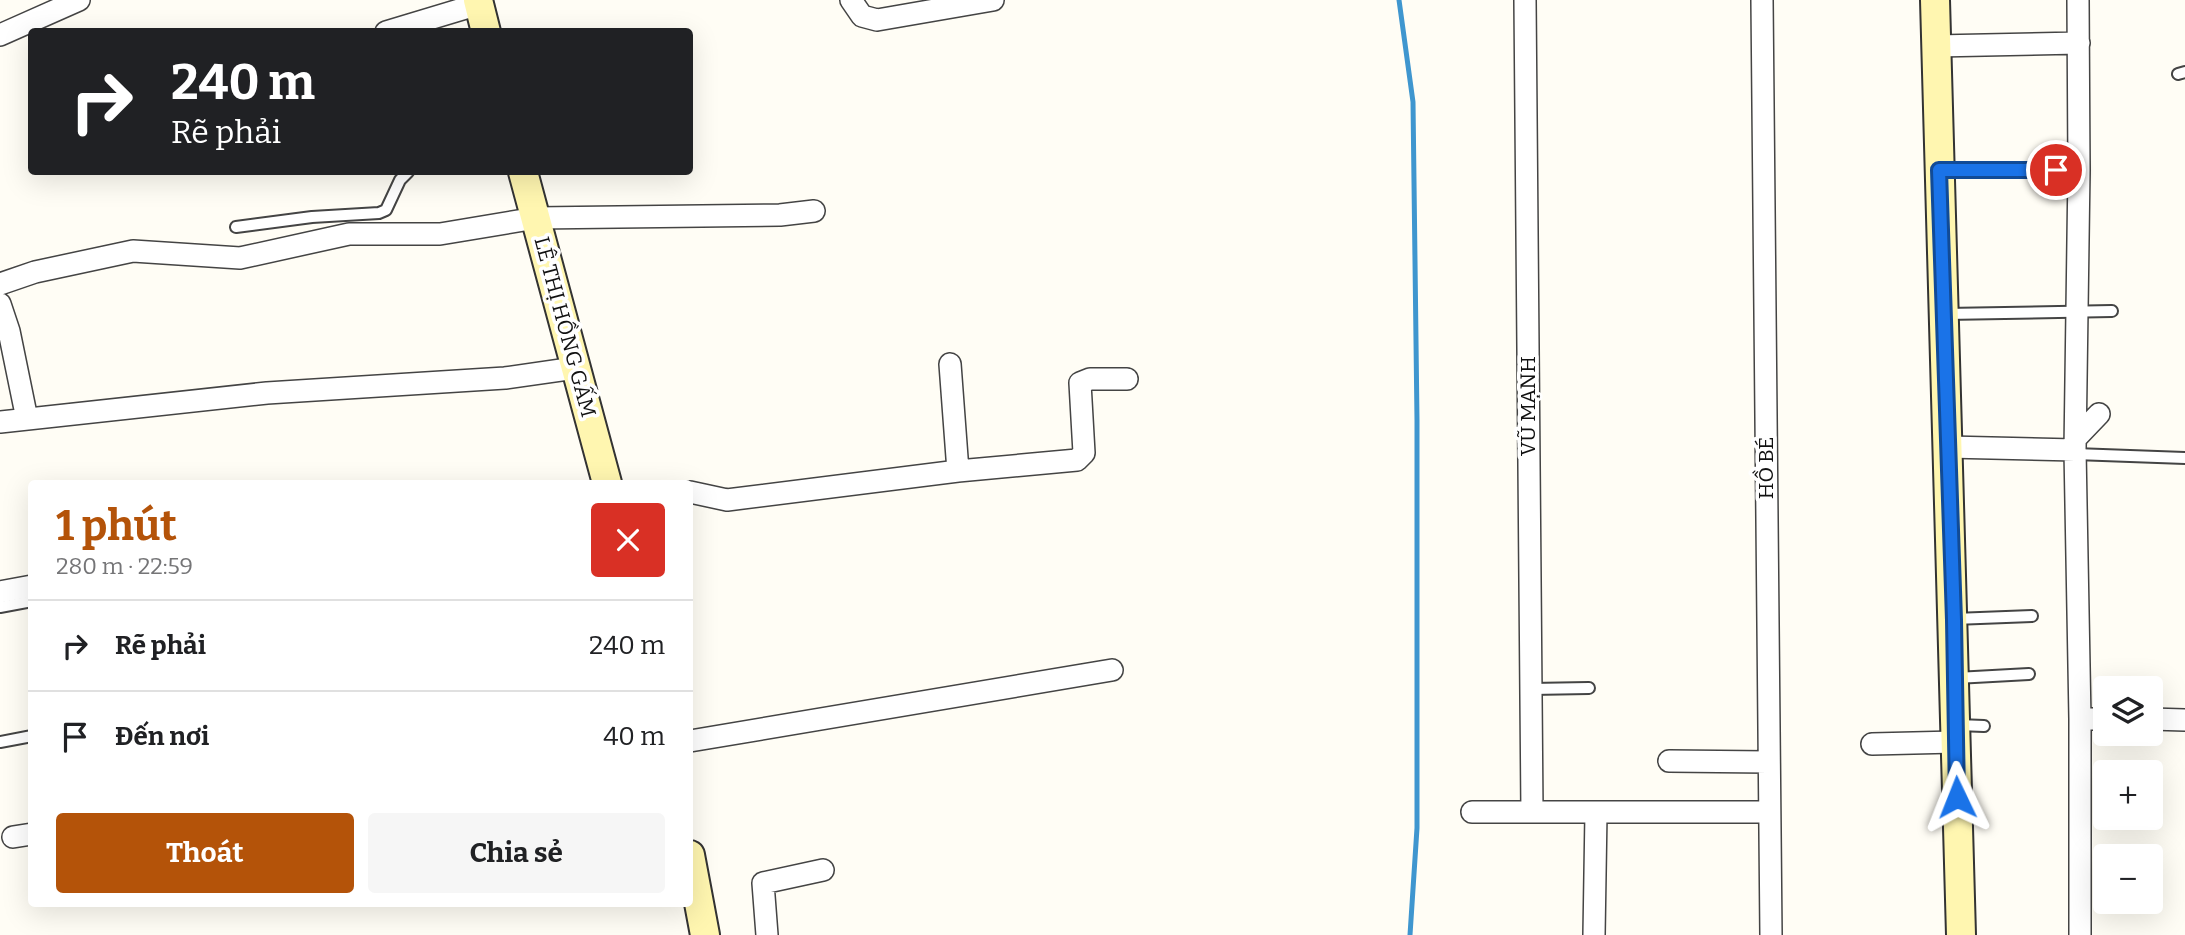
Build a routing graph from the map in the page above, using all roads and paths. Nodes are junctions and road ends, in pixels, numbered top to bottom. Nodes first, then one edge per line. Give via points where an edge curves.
1 (79, 0) edge
2 (851, 0) edge
3 (993, 0) edge
4 (1525, 0) edge
5 (1762, 0) edge
6 (1935, 0) edge
7 (2078, 0) edge
8 (478, 2) edge
9 (398, 28) edge
10 (485, 28) edge
11 (0, 35) edge
12 (2079, 43) junction
13 (1936, 46) junction
14 (1939, 170) junction
15 (2080, 170) junction
16 (405, 175) edge
17 (524, 175) edge
18 (814, 211) dead end
19 (536, 218) junction
20 (236, 227) dead end
21 (0, 284) edge
22 (0, 304) edge
23 (2112, 311) dead end
24 (2078, 312) junction
25 (1944, 314) junction
26 (950, 364) dead end
27 (575, 368) junction
28 (1127, 379) dead end
29 (2099, 414) dead end
30 (27, 419) junction
31 (0, 422) edge
32 (1948, 447) junction
33 (2076, 447) junction
34 (2185, 458) edge
35 (958, 471) junction
36 (606, 480) edge
37 (693, 493) edge
38 (28, 587) edge
39 (0, 592) edge
40 (28, 602) edge
41 (0, 607) edge
42 (2032, 616) dead end
43 (1954, 620) junction
44 (1112, 670) dead end
45 (2029, 674) dead end
46 (1954, 678) junction
47 (1589, 688) dead end
48 (1531, 689) junction
49 (2080, 719) junction
50 (2093, 719) edge
51 (2163, 719) edge
52 (2185, 720) edge
53 (1984, 726) dead end
54 (1955, 734) junction
55 (28, 737) edge
56 (693, 740) edge
57 (0, 742) edge
58 (1872, 744) dead end
59 (1669, 761) dead end
60 (1768, 762) junction
61 (1472, 812) dead end
62 (1532, 812) junction
63 (1769, 812) junction
64 (1596, 813) junction
65 (823, 870) dead end
66 (693, 871) edge
67 (705, 935) edge
68 (767, 935) edge
69 (1594, 935) edge
70 (1771, 935) edge
71 (1961, 935) edge
72 (2080, 935) edge

1 - 11 street
2 - 3 street via 862,16 877,20
4 - 48 street, VŨ MẠNH
5 - 60 street, HỒ BÉ
6 - 13 street
7 - 12 street
8 - 9 street
8 - 10 street
12 - 13 street
12 - 15 street
13 - 14 street
14 - 15 lane
14 - 25 street
15 - 24 street
16 - 20 lane via 386,210 379,213
17 - 19 street, LÊ THỊ HỒNG GẤM
18 - 19 street
19 - 21 street via 440,234 349,234 240,258 132,251
19 - 27 street, LÊ THỊ HỒNG GẤM
22 - 30 street
23 - 24 lane
24 - 25 lane
24 - 33 street
25 - 32 street
26 - 35 street
27 - 30 street
27 - 36 street, LÊ THỊ HỒNG GẤM
28 - 35 street via 1080,383 1081,458
29 - 33 street
30 - 31 street
32 - 33 street
32 - 43 street
33 - 34 lane
33 - 49 street
35 - 37 street via 727,500
38 - 39 street
40 - 41 lane
42 - 43 lane
43 - 46 street
44 - 56 street
45 - 46 lane
46 - 54 street
47 - 48 lane
48 - 62 street, VŨ MẠNH
49 - 50 street
49 - 72 street
51 - 52 street
53 - 54 lane
54 - 58 street
54 - 71 street
55 - 57 lane
59 - 60 street
60 - 63 street, HỒ BÉ
61 - 62 street
62 - 64 street
63 - 64 street
63 - 70 street, HỒ BÉ
64 - 69 street
65 - 68 street via 763,883
66 - 67 street

